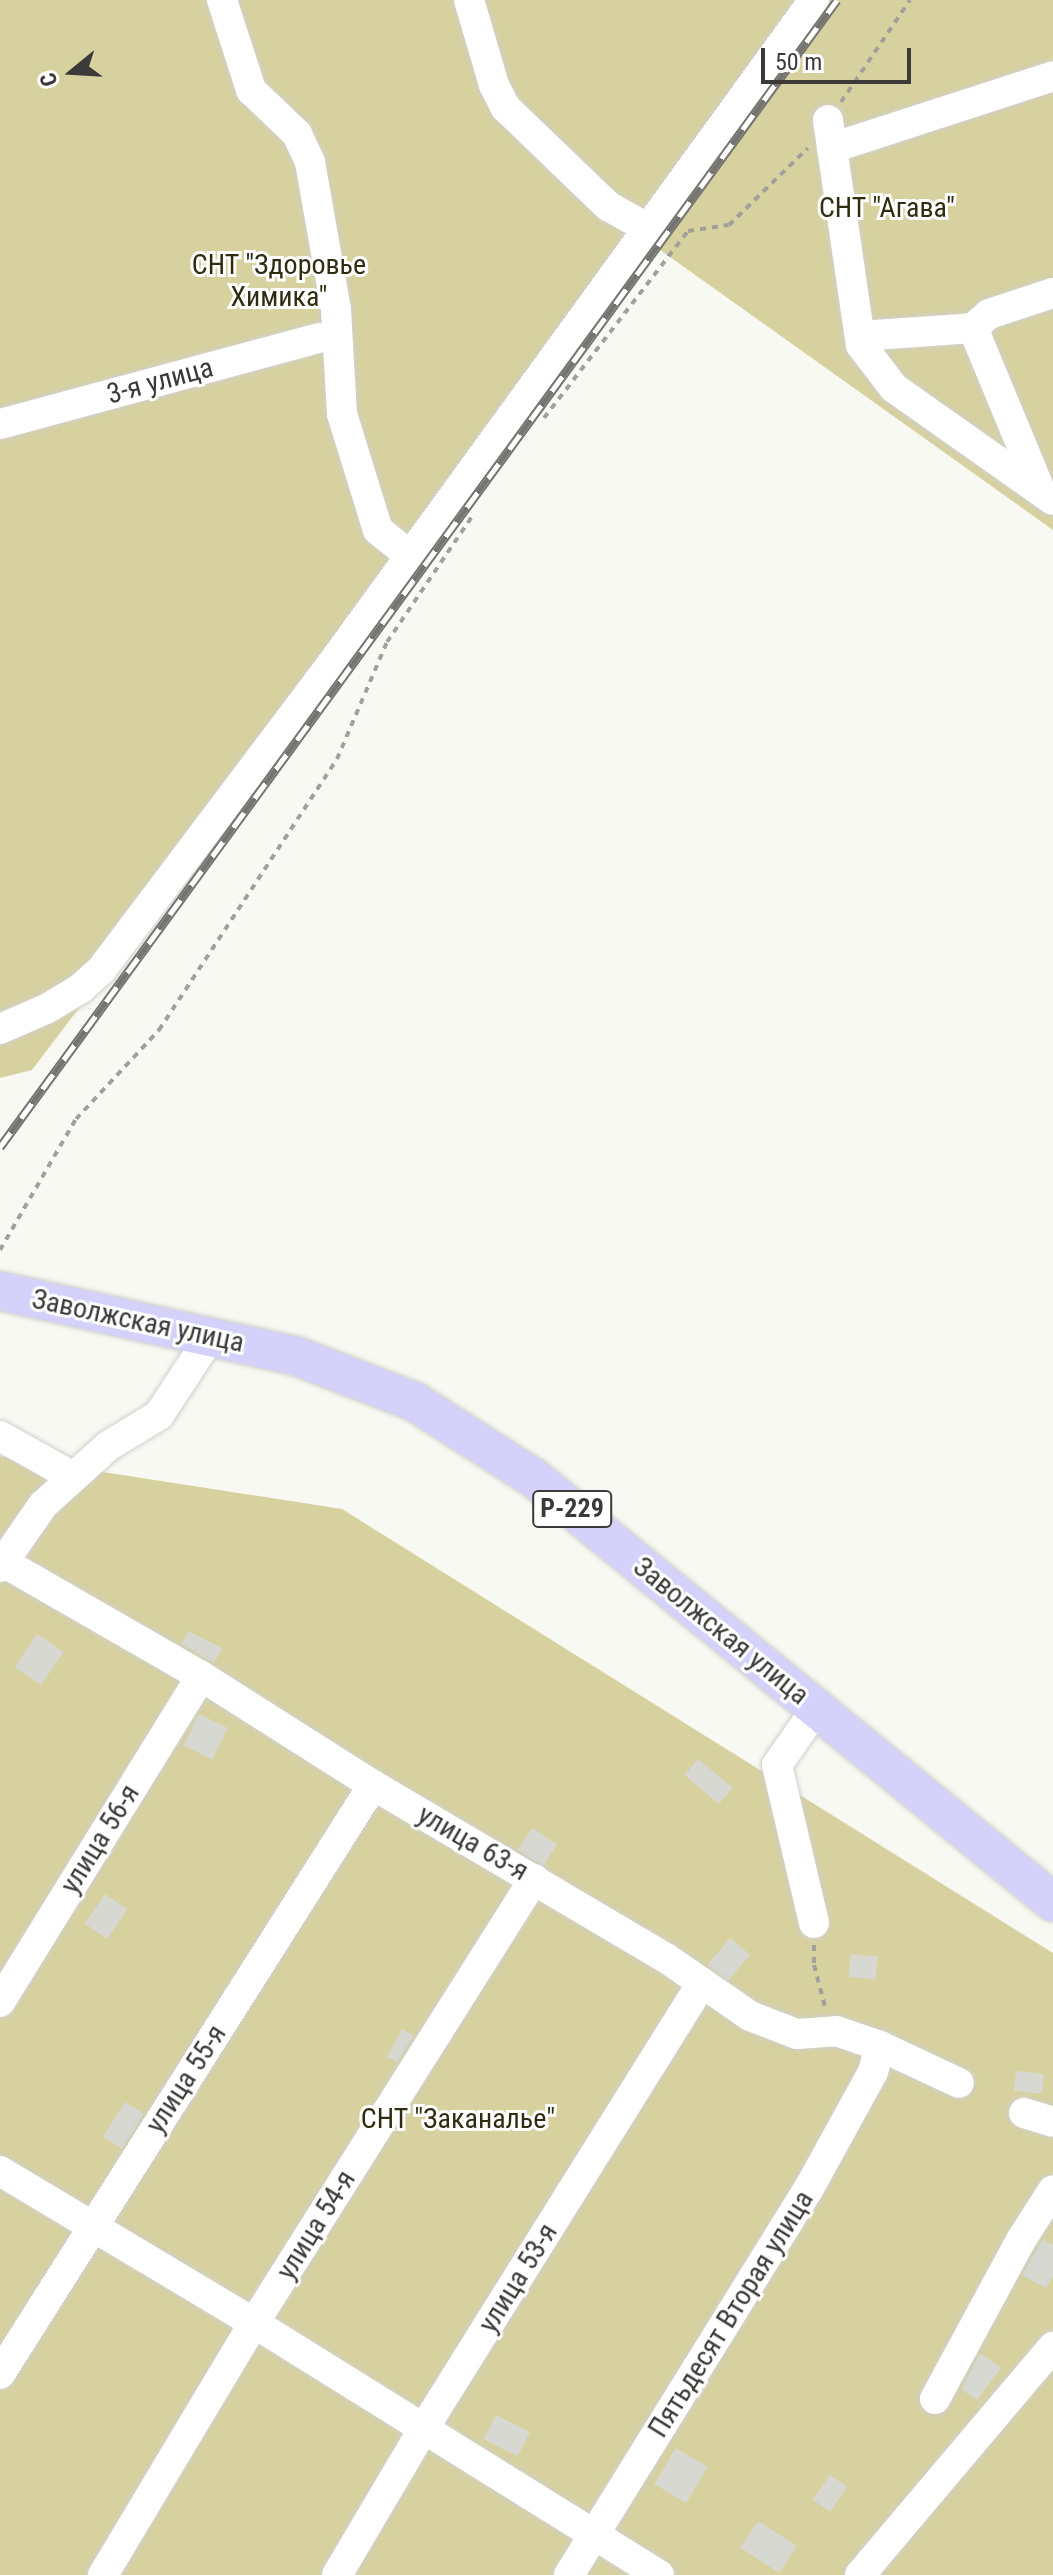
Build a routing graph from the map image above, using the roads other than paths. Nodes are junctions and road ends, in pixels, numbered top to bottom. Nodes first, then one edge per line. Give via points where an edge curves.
1 (222, 0) edge
2 (469, 0) edge
3 (814, 0) edge
4 (1053, 76) edge
5 (649, 229) junction
6 (1053, 293) edge
7 (973, 328) junction
8 (860, 336) junction
9 (319, 338) dead end
10 (0, 424) edge
11 (1050, 497) edge
12 (409, 555) junction
13 (0, 1029) edge
14 (0, 1291) edge
15 (210, 1337) junction
16 (0, 1436) edge
17 (73, 1477) junction
18 (1, 1564) edge
19 (201, 1676) junction
20 (816, 1709) junction
21 (373, 1785) junction
22 (534, 1879) junction
23 (1053, 1902) edge
24 (814, 1923) road end
25 (702, 1983) junction
26 (0, 2002) edge
27 (880, 2046) junction
28 (959, 2083) dead end
29 (1024, 2113) dead end
30 (1053, 2122) edge
31 (0, 2171) edge
32 (1053, 2190) edge
33 (92, 2226) junction
34 (254, 2323) junction
35 (1053, 2347) edge
36 (0, 2374) edge
37 (935, 2399) dead end
38 (424, 2428) junction
39 (595, 2534) junction
40 (103, 2575) edge
41 (337, 2575) edge
42 (569, 2575) edge
43 (659, 2575) edge
44 (860, 2575) edge

1 - 12 street via 251,90 297,134 310,162 336,310 342,414 378,530
2 - 5 street via 505,107 608,206
3 - 5 street
4 - 8 street via 830,134
5 - 12 street
6 - 7 street via 989,314
7 - 8 street
7 - 11 street
8 - 11 street via 861,345 894,388
9 - 10 street, 3-я улица
12 - 13 street via 101,970 59,1001
14 - 15 main road, Заволжская улица / Р-229
15 - 17 street via 159,1415 108,1446
15 - 20 main road, Заволжская улица / Р-229 via 296,1356 415,1402 534,1478
16 - 17 street
17 - 18 street via 43,1505
18 - 19 street, улица 63-я
19 - 21 street, улица 63-я
19 - 26 street, улица 56-я
20 - 23 main road, Заволжская улица / Р-229
20 - 24 street via 777,1765
21 - 22 street, улица 63-я
21 - 33 street, улица 55-я
22 - 25 street, улица 63-я
22 - 34 street, улица 54-я
25 - 27 street, улица 63-я via 750,2016 797,2034 832,2031
25 - 38 street, улица 53-я
27 - 28 street, улица 63-я
27 - 39 street, Пятьдесят Вторая улица via 873,2072 808,2190
29 - 30 street
31 - 33 street
32 - 37 street
33 - 34 street
33 - 36 street, улица 55-я
34 - 38 street
34 - 40 street, улица 54-я
35 - 44 street
38 - 39 street
38 - 41 street, улица 53-я
39 - 42 street, Пятьдесят Вторая улица
39 - 43 street

